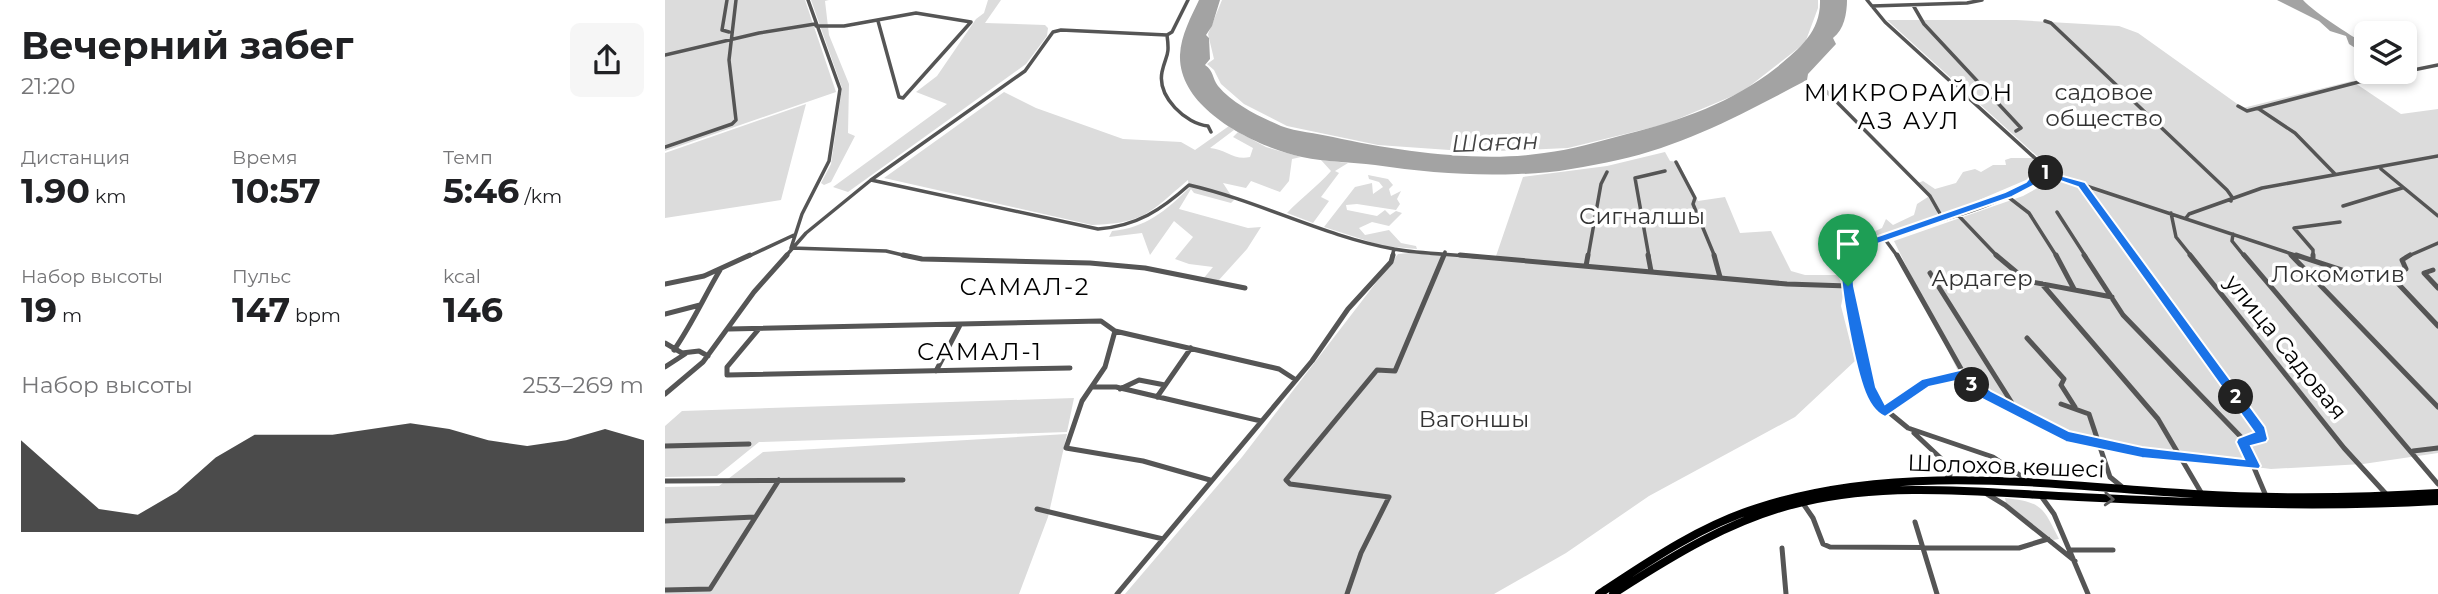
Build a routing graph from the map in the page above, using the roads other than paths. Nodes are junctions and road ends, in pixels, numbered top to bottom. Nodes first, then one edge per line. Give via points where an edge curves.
1 (727, 0) edge
2 (736, 0) edge
3 (808, 0) edge
4 (1188, 0) edge
5 (1867, 0) edge
6 (1897, 0) edge
7 (1946, 0) edge
8 (1979, 1) edge
9 (1950, 4) junction
10 (1901, 5) junction
11 (1913, 5) junction
12 (1871, 6) junction
13 (878, 21) junction
14 (2045, 21) dead end
15 (816, 25) junction
16 (729, 32) junction
17 (1167, 34) junction
18 (728, 41) junction
19 (665, 55) edge
20 (2438, 65) edge
21 (1821, 86) dead end
22 (2238, 106) dead end
23 (2258, 109) junction
24 (2016, 131) dead end
25 (1211, 132) dead end
26 (665, 147) edge
27 (2438, 156) edge
28 (1676, 162) dead end
29 (2380, 168) junction
30 (1665, 170) dead end
31 (2041, 171) junction
32 (1607, 172) dead end
33 (2335, 174) junction
34 (871, 180) junction
35 (2081, 184) junction
36 (2403, 188) junction
37 (2006, 195) junction
38 (2231, 201) junction
39 (2343, 206) dead end
40 (2056, 212) dead end
41 (2171, 213) junction
42 (1957, 214) junction
43 (2438, 216) edge
44 (2186, 218) junction
45 (1943, 219) junction
46 (2340, 222) dead end
47 (795, 234) junction
48 (2233, 234) junction
49 (1883, 238) junction
50 (2438, 243) edge
51 (790, 248) junction
52 (1394, 249) junction
53 (1445, 252) junction
54 (2287, 252) junction
55 (2313, 260) junction
56 (1586, 266) junction
57 (723, 267) junction
58 (2433, 270) dead end
59 (1651, 271) junction
60 (1930, 273) dead end
61 (2388, 273) junction
62 (1720, 277) junction
63 (665, 284) edge
64 (2042, 284) junction
65 (1848, 286) junction
66 (1245, 288) dead end
67 (2438, 288) edge
68 (2074, 290) junction
69 (2112, 297) junction
70 (700, 305) junction
71 (665, 314) edge
72 (960, 324) junction
73 (2438, 326) edge
74 (728, 329) junction
75 (759, 330) junction
76 (1115, 331) junction
77 (2027, 338) dead end
78 (665, 344) edge
79 (1191, 348) junction
80 (674, 350) junction
81 (687, 352) junction
82 (708, 356) junction
83 (665, 367) edge
84 (1070, 368) dead end
85 (936, 371) junction
86 (1964, 374) junction
87 (1296, 380) junction
88 (1165, 385) junction
89 (1093, 387) junction
90 (1120, 388) junction
91 (665, 394) edge
92 (1157, 397) junction
93 (2061, 404) dead end
94 (2075, 407) junction
95 (2438, 407) edge
96 (1885, 412) junction
97 (2017, 412) junction
98 (1261, 421) junction
99 (1912, 431) junction
100 (2243, 442) junction
101 (749, 444) dead end
102 (2099, 444) junction
103 (665, 446) edge
104 (2438, 449) edge
105 (2412, 451) junction
106 (2181, 459) junction
107 (2254, 466) junction
108 (779, 480) junction
109 (903, 480) dead end
110 (1210, 480) junction
111 (665, 481) edge
112 (1944, 481) junction
113 (2438, 484) edge
114 (2034, 485) junction
115 (1981, 490) junction
116 (2127, 490) junction
117 (2438, 493) edge
118 (2203, 495) junction
119 (2041, 496) junction
120 (2387, 496) junction
121 (2267, 497) junction
122 (2438, 500) edge
123 (1802, 502) junction
124 (1037, 509) dead end
125 (756, 517) junction
126 (665, 521) edge
127 (1915, 522) dead end
128 (1163, 539) junction
129 (2049, 539) junction
130 (1924, 546) junction
131 (1782, 548) dead end
132 (2070, 550) junction
133 (2113, 550) dead end
134 (2075, 561) junction
135 (665, 590) edge
136 (1117, 594) edge
137 (1347, 594) edge
138 (1599, 594) edge
139 (1613, 594) edge
140 (1786, 594) edge
141 (1937, 594) edge
142 (2088, 594) edge

1 - 16 street via 722,30
2 - 16 street
3 - 15 street
4 - 17 street
5 - 12 street
6 - 10 street
7 - 9 street
8 - 9 street
9 - 11 street
10 - 11 street
10 - 12 street
11 - 24 street via 1924,24 2021,128
12 - 31 street via 2037,160
13 - 13 street via 916,13 971,22 903,98
13 - 15 street
14 - 38 street via 2227,190
15 - 18 street
15 - 47 street via 840,89 829,161
16 - 18 street
17 - 25 street via 1170,54 1161,74 1167,98 1181,114 1196,125 1208,126
17 - 34 street via 1053,32 1025,71
18 - 19 street
18 - 26 street via 736,122
20 - 23 street
21 - 45 street via 1930,196
22 - 23 street via 2247,111
23 - 33 street via 2295,133
27 - 29 street
28 - 62 street via 1695,198 1693,204
29 - 33 street
29 - 36 street
30 - 59 street via 1635,178
31 - 35 street
31 - 37 street via 2030,184
32 - 56 street
33 - 38 street via 2262,188
34 - 51 street
34 - 52 street via 1098,229 1144,220 1164,209 1189,185
35 - 41 street
35 - 100 street via 2263,437
36 - 39 street
36 - 43 street
37 - 42 street
37 - 68 street via 2035,221
38 - 44 street
40 - 69 street
41 - 44 street
41 - 120 street, улица Садовая via 2176,237
42 - 45 street
42 - 64 street via 2021,277
44 - 48 street
45 - 49 street
46 - 55 street via 2294,228 2312,248
47 - 51 street
47 - 57 street
48 - 54 street
48 - 105 street via 2232,241
49 - 65 street via 1846,257
49 - 86 street via 1895,251
50 - 61 street via 2405,257 2406,269
51 - 66 street via 885,251 922,259 1090,263 1145,268
51 - 74 street
52 - 53 street
52 - 87 street via 1391,262 1348,309
53 - 56 street
53 - 137 street via 1395,371 1377,370 1286,480 1389,497
54 - 55 street
54 - 95 street
55 - 61 street via 2363,277
56 - 59 street
57 - 63 street
57 - 70 street
58 - 67 street via 2424,273
59 - 62 street
60 - 97 street
61 - 73 street
62 - 65 street
64 - 68 street
64 - 106 street via 2158,419
65 - 96 street via 1869,387
68 - 69 street
69 - 100 street via 2123,315
70 - 71 street
70 - 80 street
72 - 75 street
72 - 76 street via 1101,321
72 - 85 street
74 - 75 street
74 - 82 street
75 - 85 street via 727,367 727,375
76 - 79 street
76 - 89 street via 1105,367
77 - 94 street via 2063,379 2061,385
78 - 80 street
79 - 87 street via 1279,369
79 - 88 street
80 - 81 street
81 - 82 street
81 - 83 street
82 - 91 street
84 - 85 street
86 - 96 street via 1926,383
86 - 97 street via 1969,383
87 - 98 street
88 - 90 street via 1139,380
88 - 92 street
89 - 90 street
89 - 110 street via 1082,401 1066,448 1129,458
90 - 92 street
92 - 98 street
93 - 94 street
94 - 102 street via 2089,414
96 - 99 street
97 - 102 street via 2066,436
98 - 110 street
99 - 112 street via 1948,465 1950,475
99 - 114 street via 1993,457
100 - 107 street
101 - 103 street
102 - 106 street
102 - 116 street via 2110,477
104 - 105 street
105 - 113 street
106 - 107 street
106 - 118 street
107 - 121 street
108 - 109 street
108 - 111 street
108 - 125 street
110 - 128 street
112 - 114 highway, Шолохов көшесі
112 - 138 highway, Шолохов көшесі via 1845,486 1758,507 1680,541
114 - 116 highway, Шолохов көшесі
114 - 119 highway
115 - 119 highway, Шолохов көшесі
115 - 123 highway, Шолохов көшесі via 1853,492
115 - 129 street
116 - 118 highway, Шолохов көшесі
117 - 120 highway, Шолохов көшесі
118 - 121 highway, Шолохов көшесі
119 -> 122 highway, Шолохов көшесі via 2298,506
119 - 132 street
120 - 121 highway, Шолохов көшесі
123 - 130 street via 1823,544 1830,547
123 - 139 highway, Шолохов көшесі via 1693,543
124 - 128 street
125 - 126 street
125 - 135 street via 710,589
127 - 130 street
128 - 136 street
129 - 130 street via 2019,548
129 - 134 street
130 - 141 street
131 - 140 street
132 - 133 street
132 - 134 street
134 - 142 street

